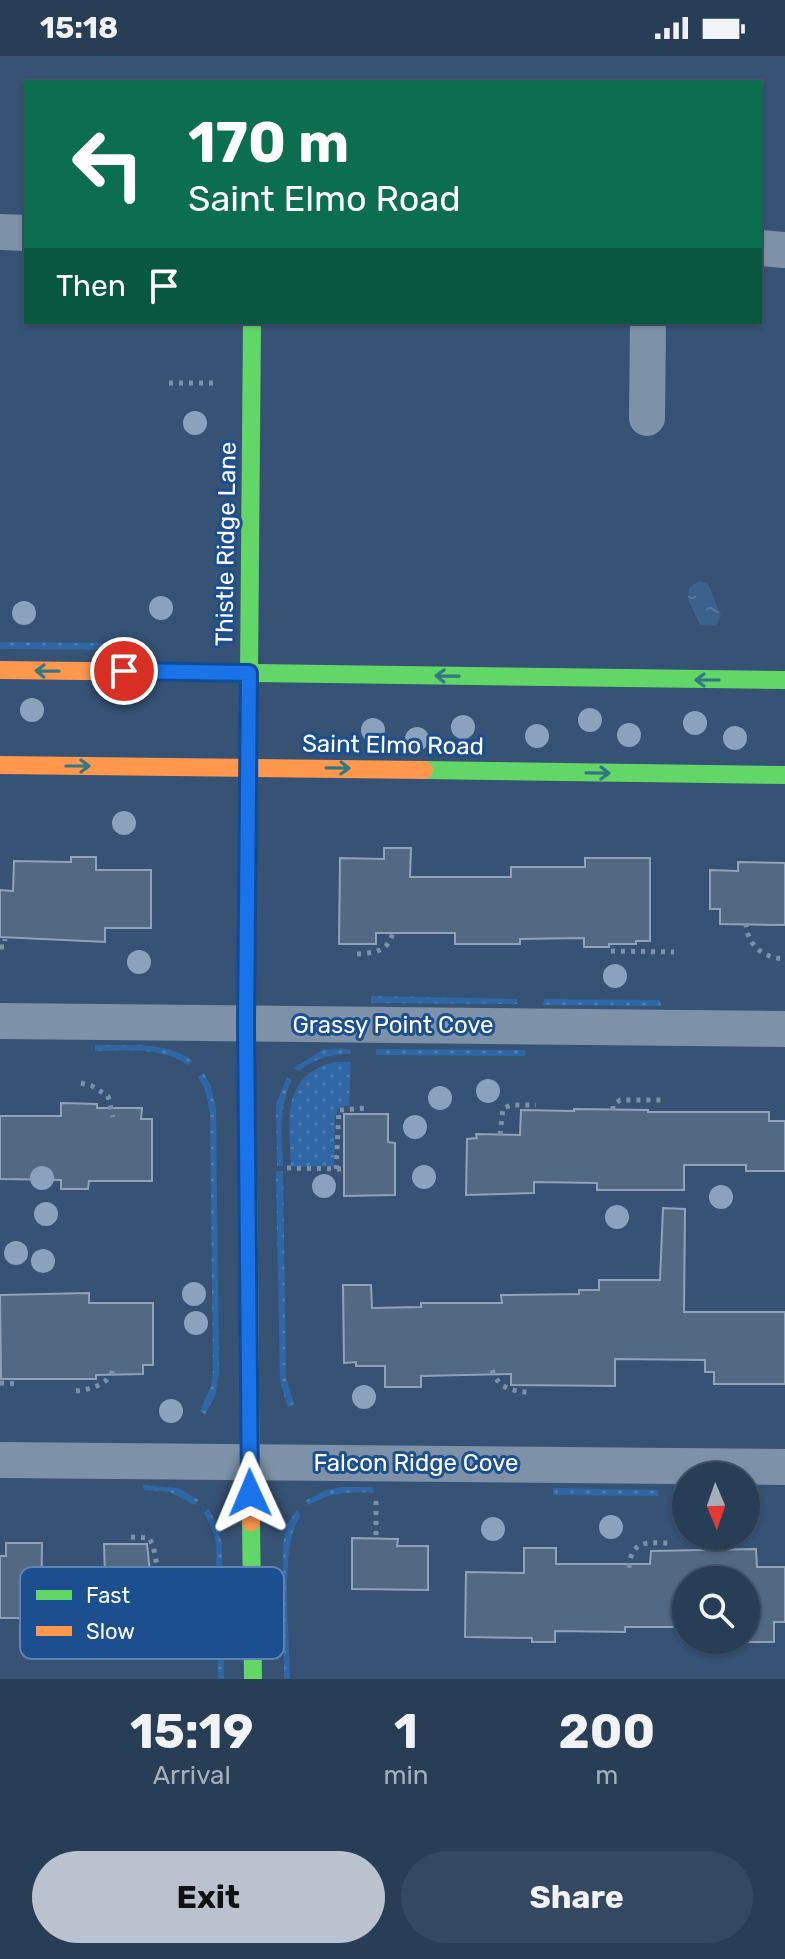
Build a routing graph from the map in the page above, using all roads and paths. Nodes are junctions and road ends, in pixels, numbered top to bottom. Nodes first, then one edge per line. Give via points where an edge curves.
1 (0, 232) edge
2 (24, 233) edge
3 (762, 248) edge
4 (785, 250) edge
5 (252, 324) edge
6 (648, 324) edge
7 (169, 383) dead end
8 (229, 383) dead end
9 (647, 418) dead end
10 (0, 670) edge
11 (249, 673) junction
12 (785, 680) edge
13 (0, 765) edge
14 (248, 766) junction
15 (785, 775) edge
16 (746, 923) dead end
17 (393, 932) dead end
18 (5, 939) dead end
19 (0, 947) edge
20 (611, 951) dead end
21 (674, 952) dead end
22 (357, 954) dead end
23 (785, 959) edge
24 (0, 1021) edge
25 (246, 1024) junction
26 (785, 1029) edge
27 (81, 1083) dead end
28 (661, 1100) dead end
29 (536, 1105) dead end
30 (367, 1108) dead end
31 (613, 1110) dead end
32 (113, 1117) dead end
33 (500, 1135) dead end
34 (287, 1168) dead end
35 (114, 1366) dead end
36 (492, 1370) dead end
37 (0, 1383) edge
38 (19, 1384) dead end
39 (76, 1391) dead end
40 (530, 1392) dead end
41 (0, 1460) edge
42 (249, 1462) junction
43 (785, 1467) edge
44 (376, 1487) dead end
45 (376, 1535) dead end
46 (131, 1537) dead end
47 (670, 1543) dead end
48 (157, 1567) edge
49 (251, 1567) edge
50 (629, 1568) dead end
51 (253, 1659) edge
52 (253, 1679) edge

1 - 2 street
3 - 4 street
5 - 11 main road, Thistle Ridge Lane
6 - 9 street
7 - 8 path
11 -> 10 main road
12 -> 11 main road
11 - 14 main road, Thistle Ridge Lane
13 -> 14 main road, Saint Elmo Road
14 -> 15 main road, Saint Elmo Road
14 - 25 main road, Thistle Ridge Lane
16 - 23 path via 757,949
17 - 22 path via 381,951
18 - 19 path
20 - 21 path
24 - 25 street, Grassy Point Cove
25 - 26 street, Grassy Point Cove
25 - 42 main road, Thistle Ridge Lane
27 - 32 path via 108,1096
28 - 31 path via 620,1100
29 - 33 path via 503,1108
30 - 34 path via 342,1108 337,1113 339,1169
35 - 39 path via 111,1377
36 - 40 path via 499,1383
37 - 38 path
41 - 42 street, Falcon Ridge Cove
42 - 43 street, Falcon Ridge Cove
42 - 49 main road, Thistle Ridge Lane
44 - 45 path
46 - 48 path via 149,1538
47 - 50 path via 636,1547
51 - 52 main road, Thistle Ridge Lane

